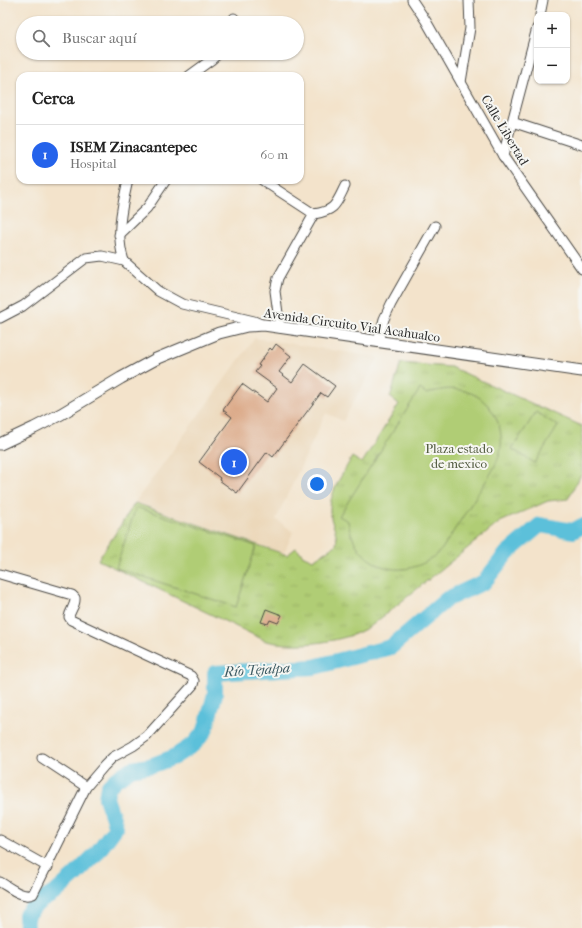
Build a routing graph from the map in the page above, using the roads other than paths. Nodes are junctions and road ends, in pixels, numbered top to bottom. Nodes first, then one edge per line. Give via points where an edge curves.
1 (412, 0) edge
2 (469, 0) edge
3 (543, 0) edge
4 (541, 12) edge
5 (534, 39) edge
6 (211, 60) edge
7 (194, 72) edge
8 (461, 82) junction
9 (512, 122) junction
10 (582, 145) edge
11 (503, 156) junction
12 (127, 184) edge
13 (163, 184) edge
14 (268, 184) edge
15 (345, 186) dead end
16 (314, 214) junction
17 (435, 226) dead end
18 (119, 235) junction
19 (124, 262) junction
20 (582, 269) edge
21 (0, 318) edge
22 (264, 325) junction
23 (280, 328) junction
24 (378, 342) junction
25 (582, 371) edge
26 (0, 444) edge
27 (0, 574) edge
28 (42, 758) dead end
29 (86, 787) junction
30 (0, 840) edge
31 (48, 866) junction
32 (0, 882) edge

1 - 8 street, Calle Libertad
2 - 8 street via 470,28
3 - 4 street
5 - 9 street
6 - 7 street
8 - 11 street, Calle Libertad
9 - 10 street
9 - 11 street
11 - 20 street, Calle Libertad
12 - 18 street via 120,215
13 - 18 street via 147,208
14 - 16 street
15 - 16 street via 334,206 325,212
16 - 23 street via 278,278 275,291
17 - 24 street via 391,304
18 - 19 street
19 - 21 street via 102,256 86,258 23,306
19 - 22 street via 170,298
22 - 23 street, Avenida Circuito Vial Acahualco
22 - 26 street, Avenida Circuito Vial Acahualco via 219,333 156,359 61,414
23 - 24 street, Avenida Circuito Vial Acahualco
24 - 25 street, Avenida Circuito Vial Acahualco
27 - 29 street via 72,595 76,602 69,613 71,620 194,678 192,685 147,736 113,758
28 - 29 street
29 - 31 street
30 - 31 street
31 - 32 street via 33,894 29,896

